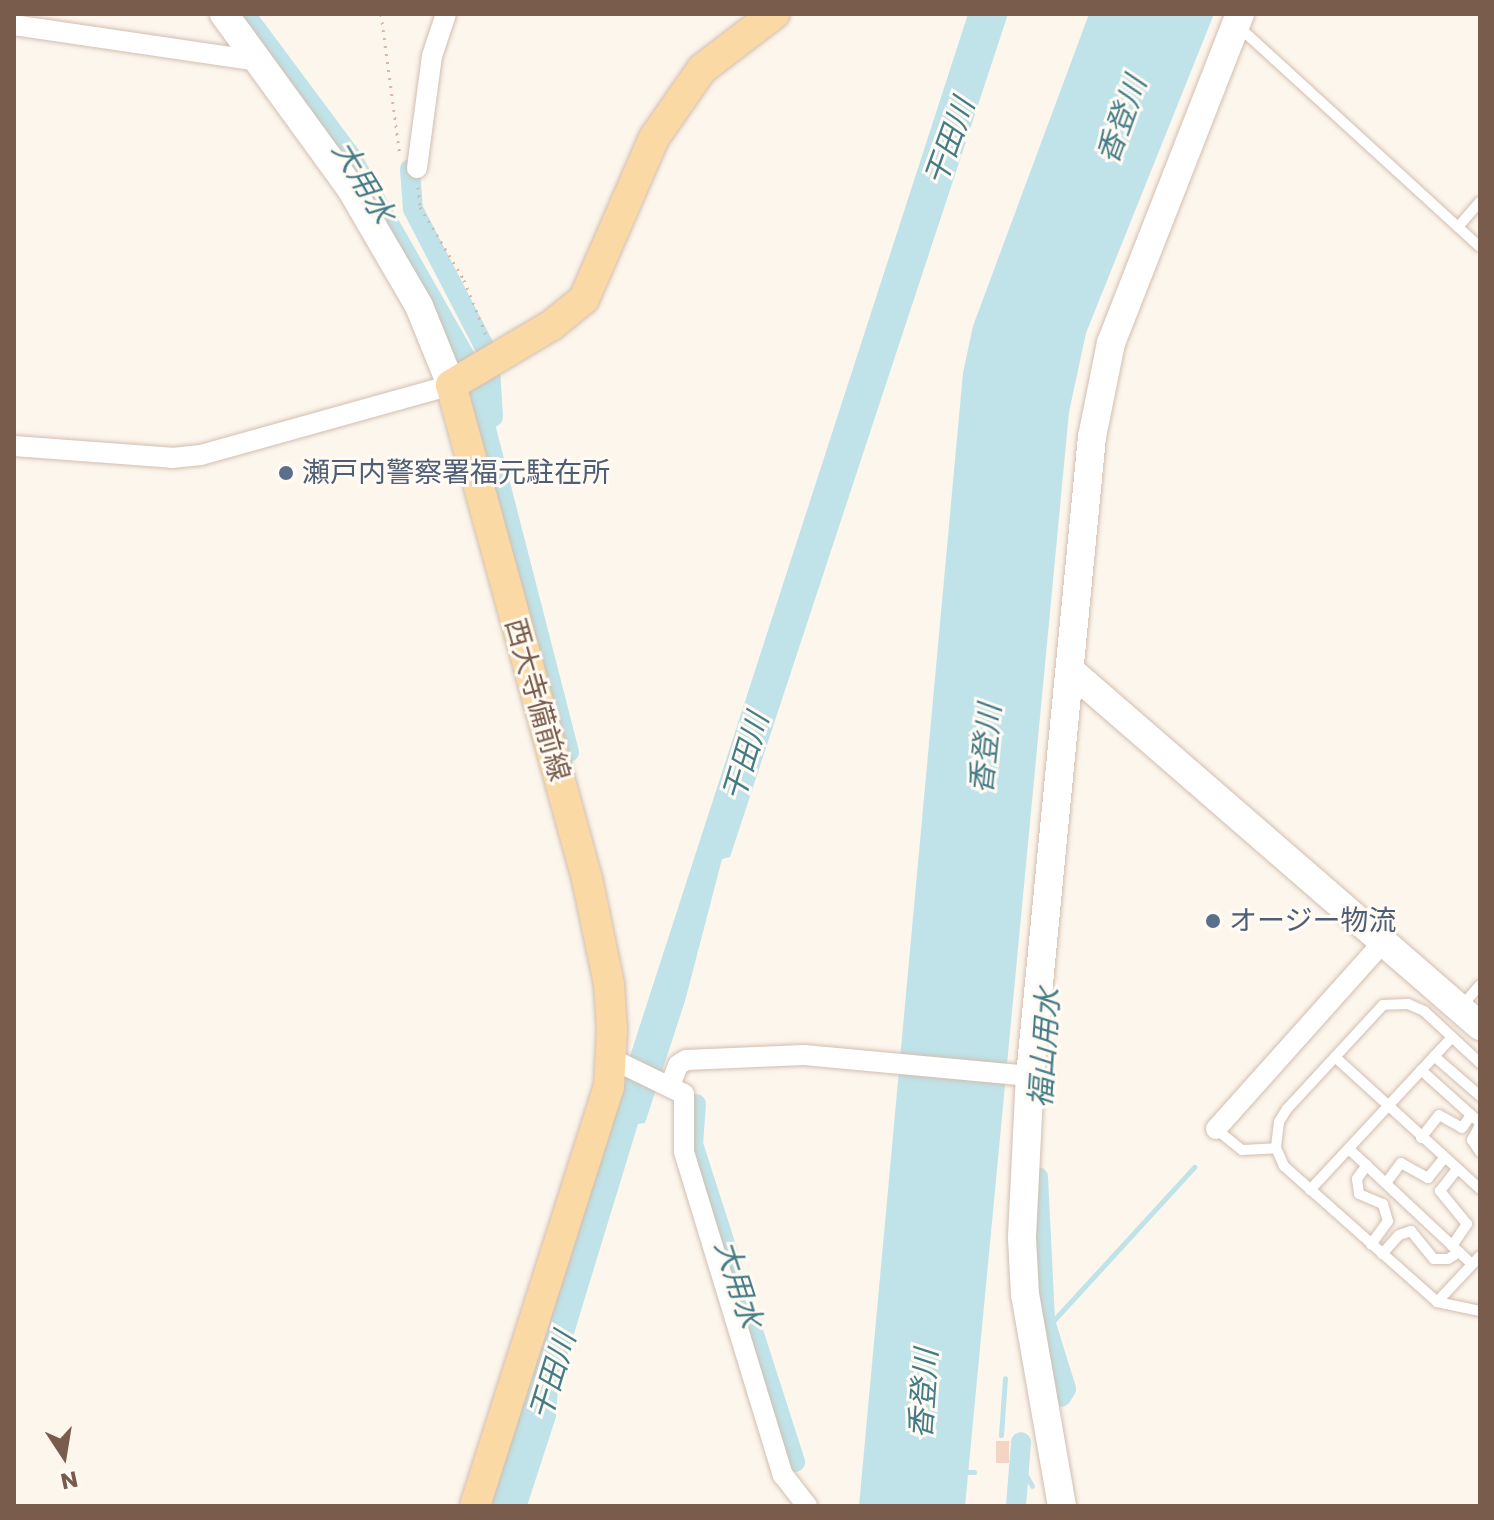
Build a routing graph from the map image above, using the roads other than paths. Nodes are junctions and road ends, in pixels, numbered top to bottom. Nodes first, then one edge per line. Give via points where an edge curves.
1 (224, 14) edge
2 (446, 14) edge
3 (774, 14) edge
4 (1238, 19) edge
5 (70, 24) edge
6 (14, 25) edge
7 (259, 61) junction
8 (417, 168) road end
9 (1480, 202) edge
10 (1458, 227) junction
11 (1480, 247) edge
12 (451, 385) junction
13 (14, 446) edge
14 (1071, 671) junction
15 (1383, 942) junction
16 (1480, 985) edge
17 (1470, 1018) edge
18 (1452, 1037) junction
19 (1434, 1056) junction
20 (1335, 1057) junction
21 (618, 1060) junction
22 (1480, 1063) edge
23 (1421, 1070) junction
24 (1023, 1076) junction
25 (667, 1084) junction
26 (1480, 1096) edge
27 (1387, 1106) junction
28 (1471, 1115) junction
29 (1480, 1124) edge
30 (1216, 1129) joint
31 (1421, 1138) junction
32 (1276, 1148) junction
33 (1349, 1149) junction
34 (1480, 1152) edge
35 (1444, 1158) junction
36 (1367, 1165) junction
37 (1457, 1169) junction
38 (1386, 1183) junction
39 (1478, 1184) edge
40 (1310, 1190) junction
41 (1371, 1244) junction
42 (1456, 1249) junction
43 (1382, 1254) junction
44 (1476, 1260) edge
45 (1437, 1302) junction
46 (1479, 1309) edge
47 (475, 1506) edge
48 (807, 1506) edge
49 (1062, 1506) edge

1 - 7 street
2 - 8 street via 432,56
3 - 12 main road via 702,69 654,138 584,299
4 - 10 lane
4 - 14 street via 1111,343 1092,437
5 - 6 street
5 - 7 street
7 - 12 street via 351,189 391,255 419,306
9 - 10 lane
10 - 11 lane
12 - 13 street via 201,455 172,458
12 - 21 main road, 西大寺備前線 via 587,879
14 - 15 street
14 - 24 street
15 - 17 street
15 - 30 street
16 - 17 lane
18 - 19 lane
18 - 20 lane via 1424,1011 1408,1004 1383,1005
18 - 22 lane
19 - 23 lane
19 - 26 lane
20 - 27 lane
20 - 32 lane via 1287,1109 1279,1122
21 - 25 street
21 - 47 main road, 西大寺備前線
23 - 27 lane
23 - 28 lane
24 - 25 street via 804,1055 686,1060
24 - 49 street via 1025,1295
25 - 48 street via 684,1094 684,1152 773,1428 783,1475
27 - 31 lane
27 - 33 lane
28 - 29 lane
28 - 31 lane via 1462,1128 1439,1115
29 - 34 lane via 1472,1140
30 - 32 lane via 1242,1150
31 - 35 lane
32 - 40 lane via 1284,1166
33 - 36 lane
33 - 40 lane
35 - 37 lane
35 - 38 lane via 1428,1178 1401,1163
36 - 38 lane
36 - 41 lane via 1357,1179 1359,1194 1383,1204 1388,1221
37 - 39 lane
37 - 42 lane via 1440,1191 1441,1199 1459,1210 1467,1224
38 - 42 lane
40 - 41 lane
41 - 43 lane
42 - 43 lane via 1434,1259 1411,1231 1399,1235
42 - 44 lane
43 - 45 lane
44 - 45 lane
45 - 46 lane

